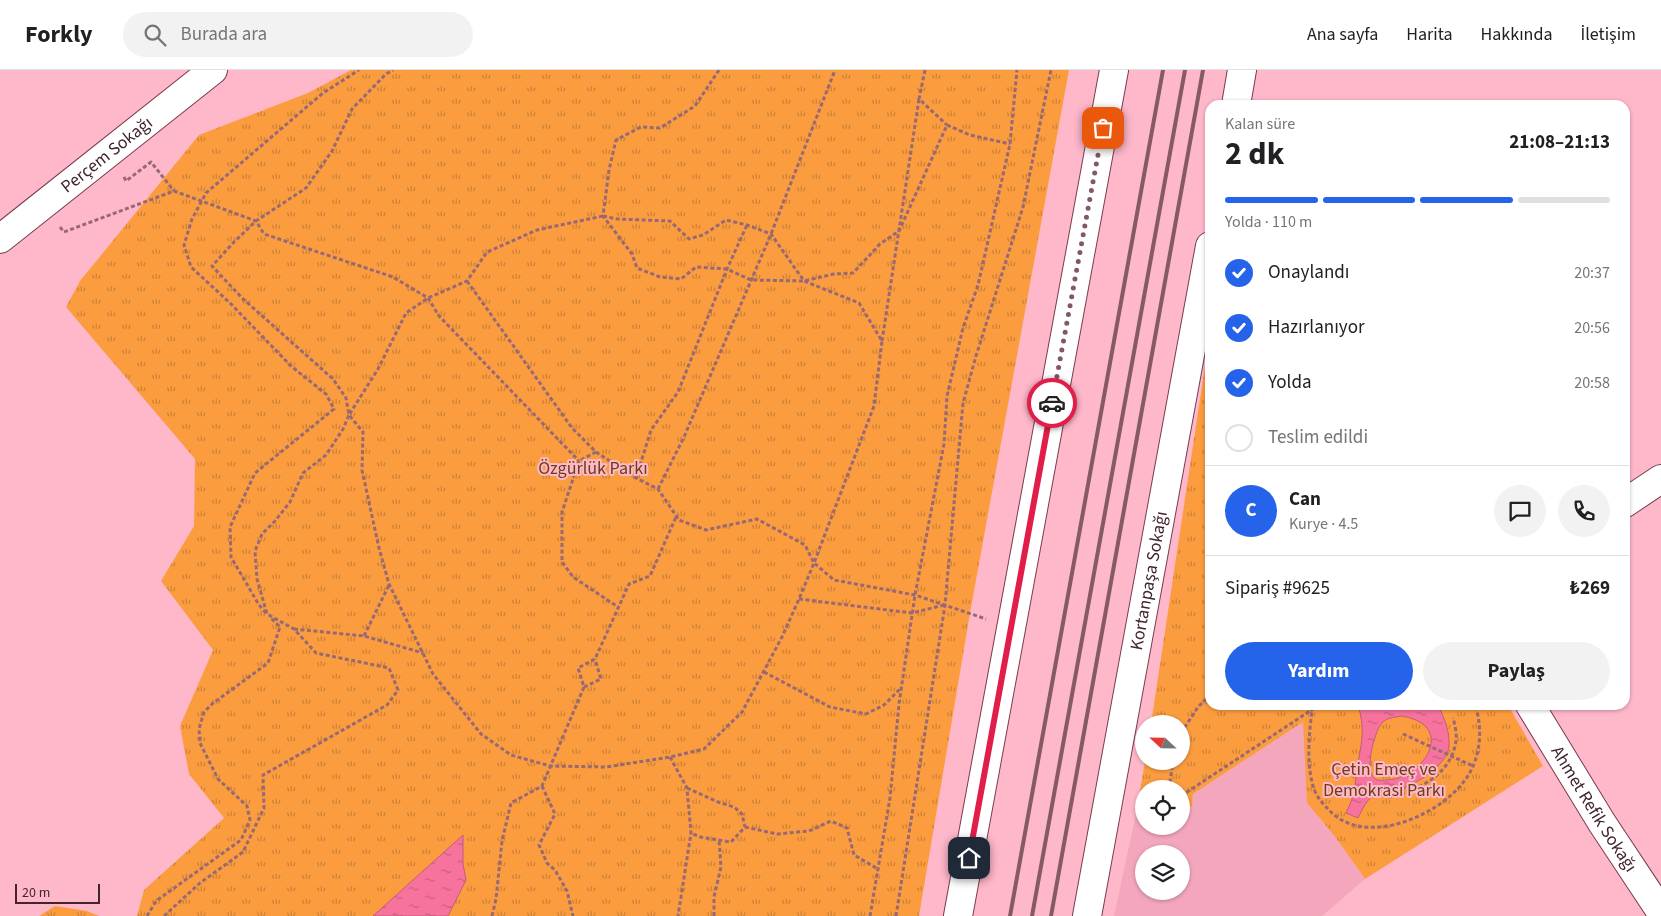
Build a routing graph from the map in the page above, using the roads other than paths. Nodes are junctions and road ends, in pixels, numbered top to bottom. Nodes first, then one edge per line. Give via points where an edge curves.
1 (213, 70) edge
2 (1114, 70) edge
3 (1242, 70) edge
4 (1237, 100) edge
5 (0, 239) edge
6 (1205, 297) edge
7 (1661, 479) edge
8 (1630, 500) edge
9 (1533, 710) edge
10 (1661, 912) edge
11 (958, 916) edge
12 (1087, 916) edge

1 - 5 street, Perçem Sokağı
2 - 11 street
3 - 4 street
6 - 12 street, Kortanpaşa Sokağı
7 - 8 street
9 - 10 street, Ahmet Refik Sokağı

